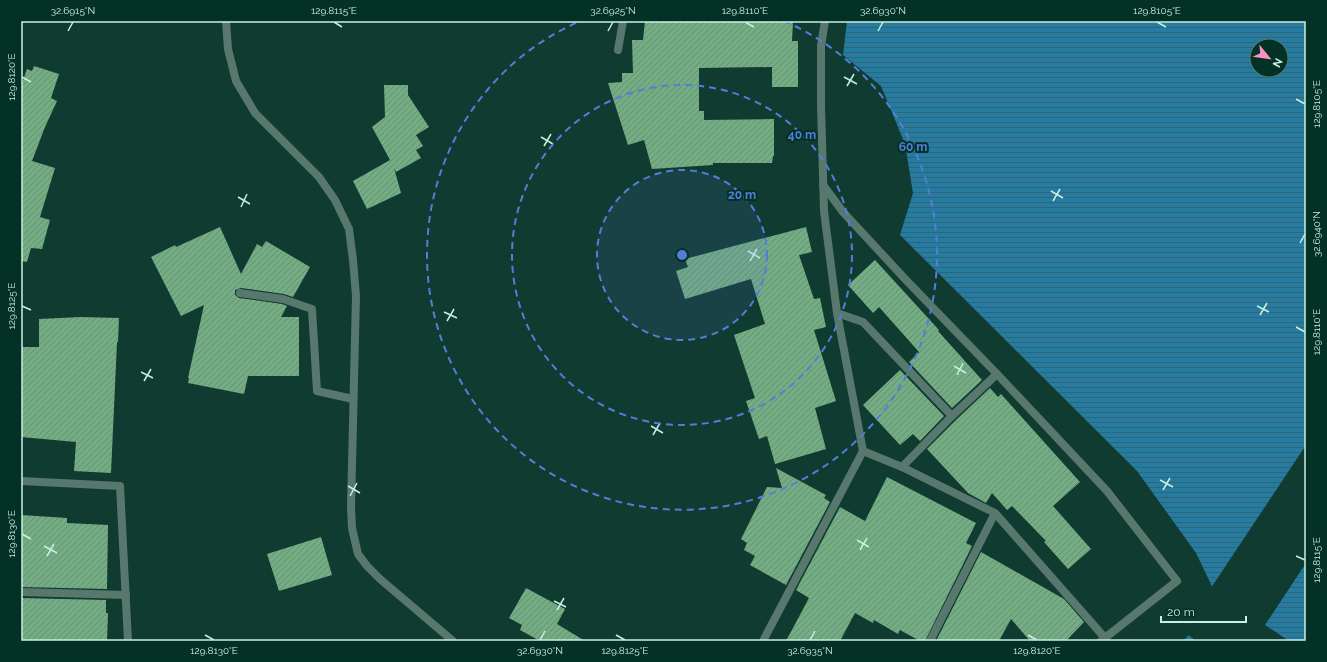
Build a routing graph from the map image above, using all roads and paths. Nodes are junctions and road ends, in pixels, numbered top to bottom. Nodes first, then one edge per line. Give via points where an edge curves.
1 (226, 21) edge
2 (623, 21) edge
3 (825, 21) edge
4 (618, 50) dead end
5 (824, 185) junction
6 (240, 293) dead end
7 (837, 313) junction
8 (997, 374) junction
9 (353, 399) junction
10 (952, 416) junction
11 (863, 451) junction
12 (902, 467) junction
13 (21, 481) edge
14 (995, 513) junction
15 (21, 592) edge
16 (126, 595) junction
17 (1103, 639) edge
18 (128, 641) edge
19 (453, 641) edge
20 (763, 641) edge
21 (930, 641) edge

1 - 9 street via 228,49 236,81 255,113 319,177 336,200 349,229 356,296
2 - 4 street
3 - 5 street via 821,46
5 - 7 street via 824,211
5 - 8 street via 843,212 869,241
6 - 9 street via 283,299 312,309 317,392
7 - 10 street via 863,322
7 - 11 street
8 - 10 street
8 - 17 street via 1107,491 1177,581
9 - 19 street via 351,507 352,528 358,554 380,579
10 - 12 street
11 - 12 street
11 - 20 street
12 - 14 street
13 - 16 street via 120,486
14 - 17 street
14 - 21 street
15 - 16 street
16 - 18 street

